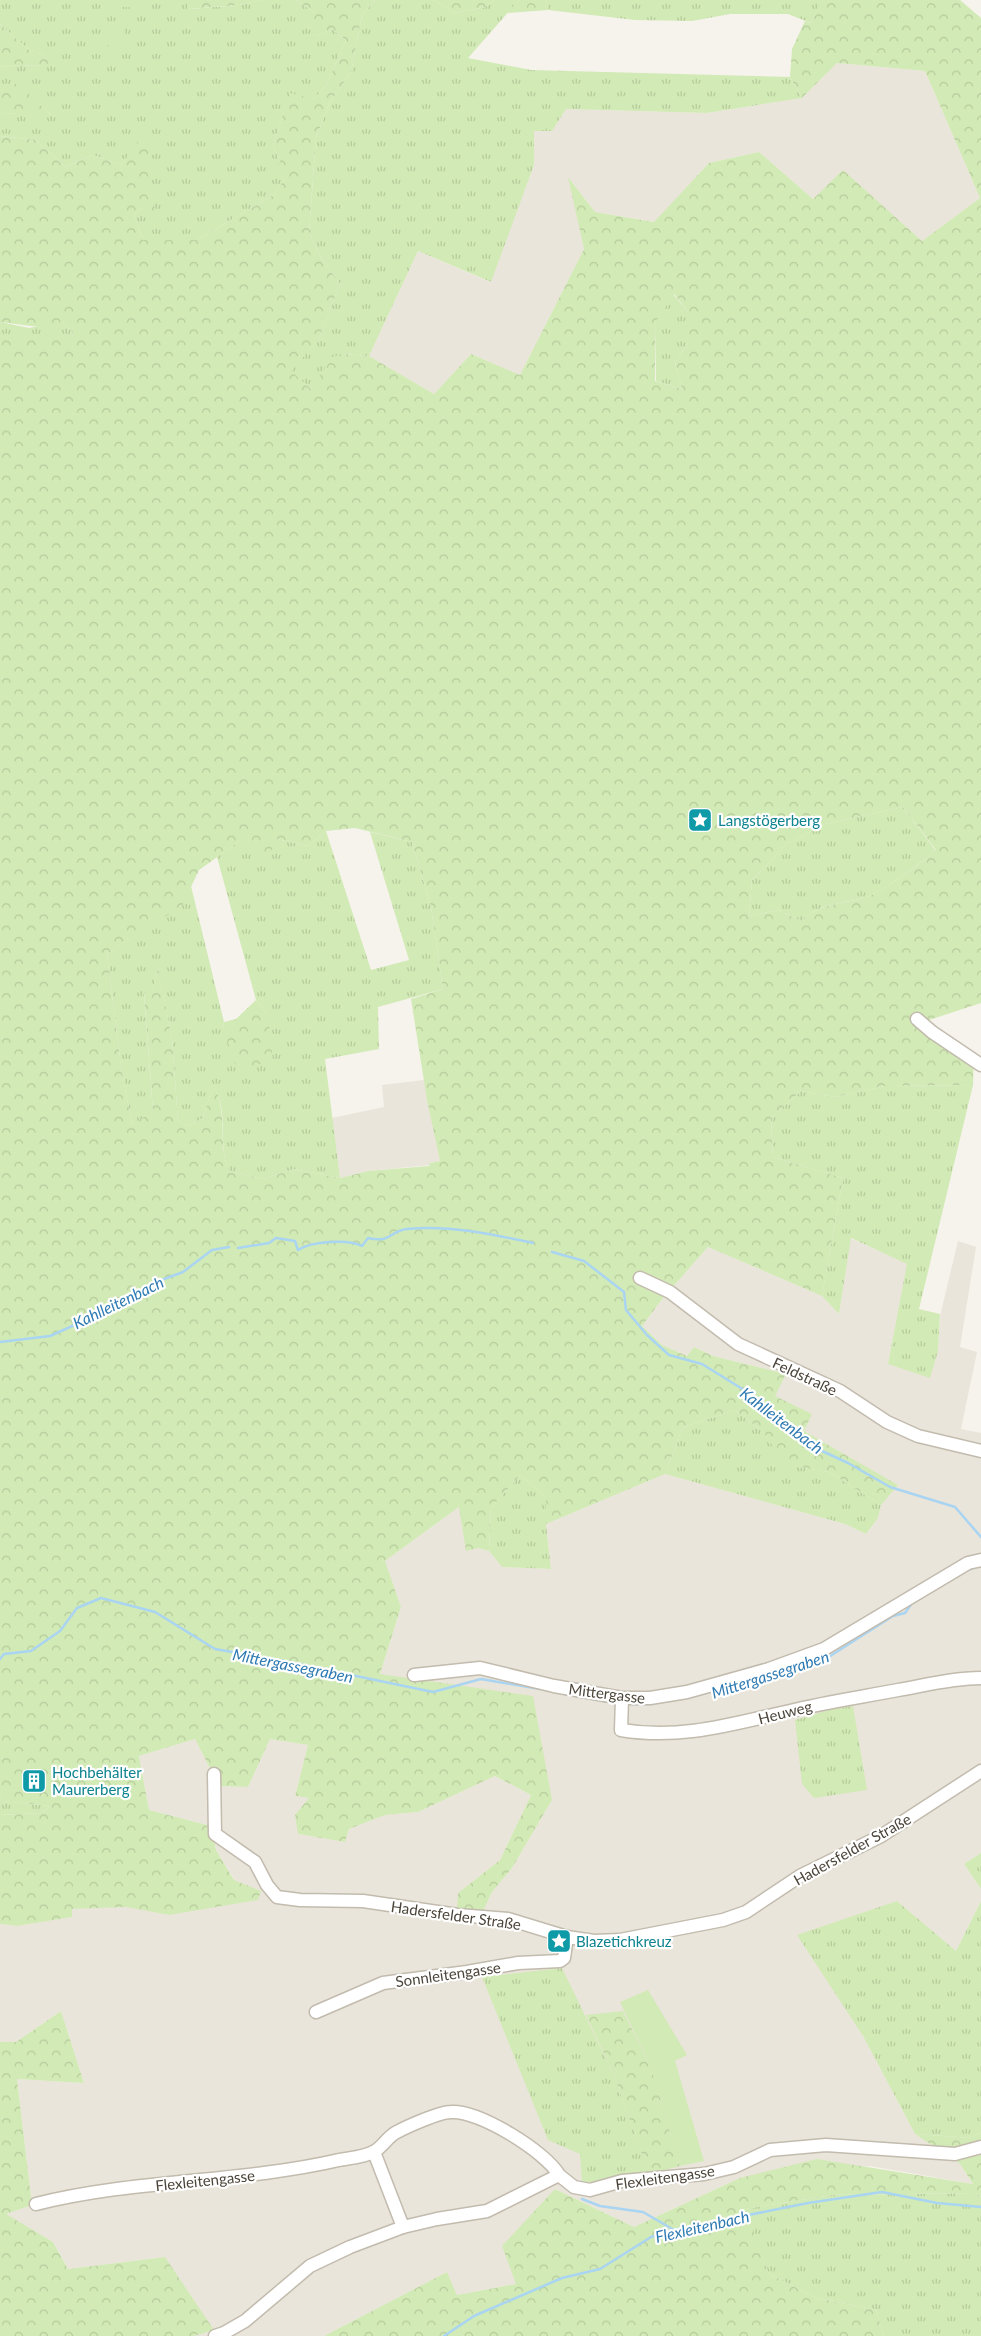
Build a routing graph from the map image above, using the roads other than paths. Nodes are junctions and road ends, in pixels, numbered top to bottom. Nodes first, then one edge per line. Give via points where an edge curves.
1 (918, 1019) dead end
2 (981, 1065) edge
3 (640, 1278) dead end
4 (981, 1451) edge
5 (981, 1560) edge
6 (414, 1675) dead end
7 (981, 1678) edge
8 (622, 1698) junction
9 (981, 1771) edge
10 (214, 1774) dead end
11 (567, 1937) junction
12 (316, 2012) dead end
13 (981, 2147) edge
14 (374, 2152) junction
15 (560, 2175) junction
16 (36, 2204) dead end
17 (404, 2227) junction
18 (215, 2336) edge

1 - 2 street
3 - 4 street, Feldstraße via 670,1292 738,1344 840,1391 887,1422 918,1436
5 - 8 street, Mittergasse via 968,1563 824,1649 800,1659 688,1692 650,1698
6 - 8 street, Mittergasse via 480,1668
7 - 8 street, Heuweg via 821,1703 718,1729 678,1734 621,1730
9 - 11 street, Hadersfelder Straße via 881,1836 800,1876 746,1912 723,1920 620,1940
10 - 11 street, Hadersfelder Straße via 215,1834 255,1862 276,1896 300,1900 363,1901 458,1916 508,1919
11 - 12 street, Sonnleitengasse via 564,1958 560,1961 518,1963 383,1983
13 - 15 street, Flexleitengasse via 955,2154 826,2144 770,2150 734,2167 704,2174 622,2181 590,2190 574,2187
14 - 15 street, Flexleitengasse via 394,2134 418,2122 451,2112 476,2117 525,2142
14 - 16 street, Flexleitengasse via 298,2170 101,2192
14 - 17 street
15 - 17 street via 488,2211 437,2218
17 - 18 street via 310,2266 245,2321

